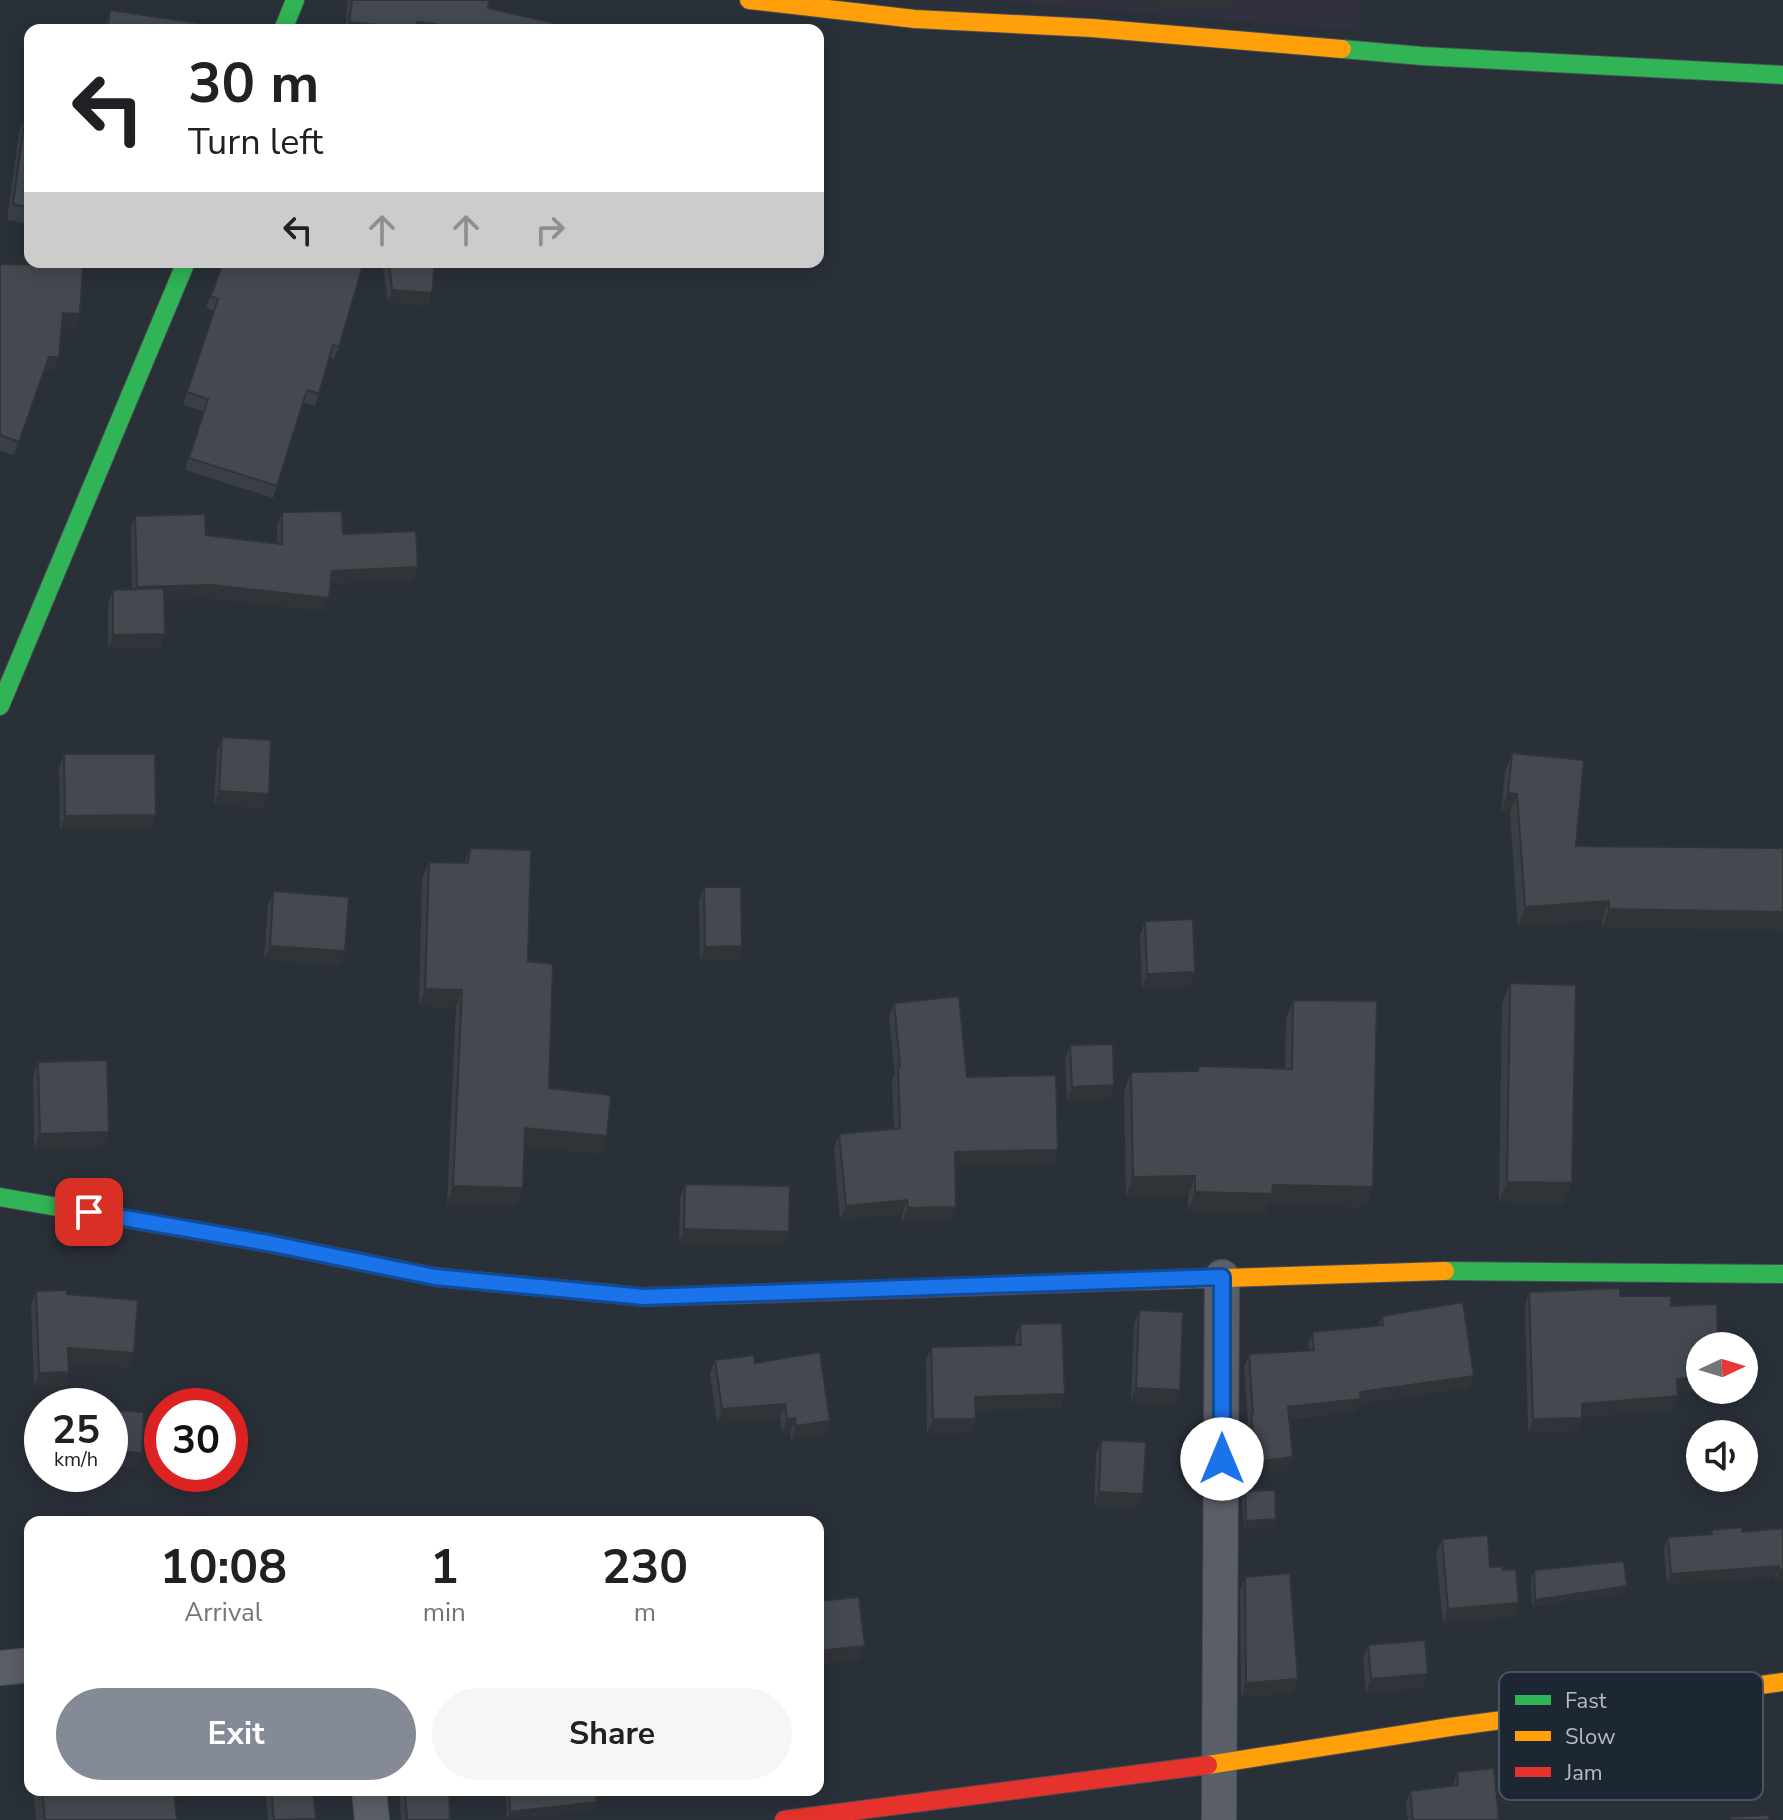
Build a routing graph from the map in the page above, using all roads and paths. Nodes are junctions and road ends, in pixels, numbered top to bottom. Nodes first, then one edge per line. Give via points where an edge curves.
1 (295, 0) edge
2 (749, 0) edge
3 (285, 24) edge
4 (1783, 75) edge
5 (183, 268) edge
6 (12, 654) edge
7 (0, 706) edge
8 (0, 1197) edge
9 (1783, 1274) edge
10 (1222, 1277) junction
11 (24, 1666) edge
12 (0, 1668) edge
13 (1783, 1682) edge
14 (1763, 1685) edge
15 (1499, 1720) edge
16 (1221, 1763) junction
17 (370, 1796) edge
18 (372, 1820) edge
19 (784, 1820) edge
20 (1219, 1820) edge

1 - 3 street
2 - 4 street via 915,19 1422,56
5 - 6 street
6 - 7 street
8 - 10 street via 435,1277 644,1297
9 - 10 street via 1480,1270
10 - 16 street
11 - 12 street
13 - 14 street
15 - 16 street
16 - 19 street
16 - 20 street
17 - 18 street

